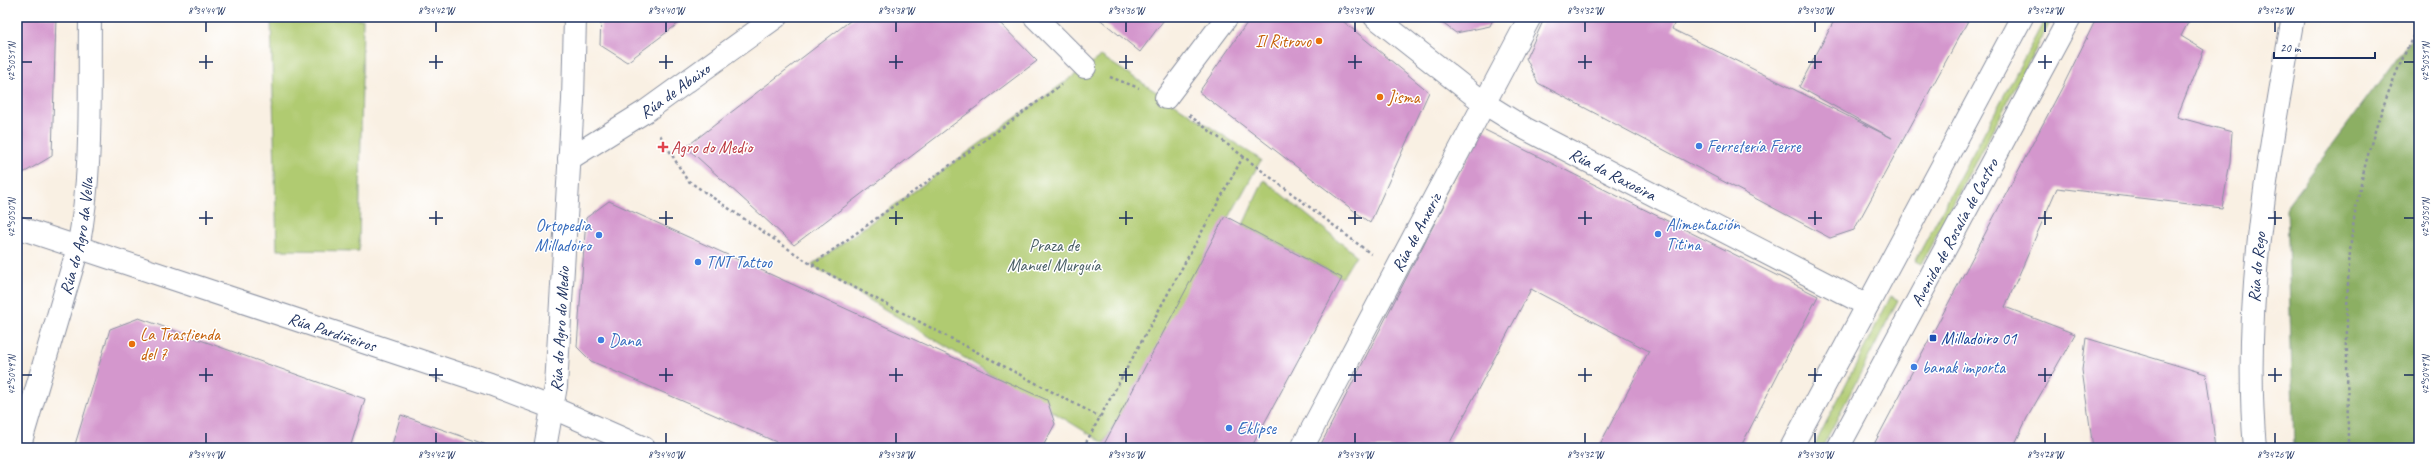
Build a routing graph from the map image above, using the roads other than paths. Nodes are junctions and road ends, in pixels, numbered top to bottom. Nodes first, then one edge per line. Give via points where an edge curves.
1 (90, 17) edge
2 (576, 17) edge
3 (776, 17) edge
4 (1035, 17) edge
5 (1227, 17) edge
6 (1375, 17) edge
7 (1530, 17) edge
8 (2022, 17) edge
9 (2070, 17) edge
10 (2293, 17) edge
11 (1085, 67) road end
12 (1166, 98) road end
13 (1484, 103) junction
14 (569, 159) junction
15 (17, 227) edge
16 (78, 248) junction
17 (1867, 305) junction
18 (553, 408) junction
19 (19, 448) edge
20 (545, 448) edge
21 (644, 448) edge
22 (1302, 448) edge
23 (1791, 448) edge
24 (1838, 448) edge
25 (2255, 448) edge

1 - 16 main road, Rúa do Agro da Vella via 88,180
2 - 14 main road, Rúa do Agro do Medio
3 - 14 main road, Rúa de Abaixo via 646,111
4 - 11 main road
5 - 12 main road
6 - 13 main road, Rúa da Raxoeira
7 - 13 main road, Rúa de Anxeriz
8 - 17 main road
9 - 24 main road, Avenida de Rosalía de Castro
10 - 25 main road, Rúa do Rego via 2268,157 2253,291 2251,357
13 - 17 main road, Rúa da Raxoeira via 1526,129
13 - 22 main road, Rúa de Anxeriz
14 - 18 main road, Rúa do Agro do Medio
15 - 16 main road, Rúa Pardiñeiros
16 - 18 main road, Rúa Pardiñeiros
16 - 19 main road, Rúa do Agro da Vella
17 - 23 main road
18 - 20 main road, Rúa do Agro do Medio
18 - 21 main road, Rúa Pardiñeiros

